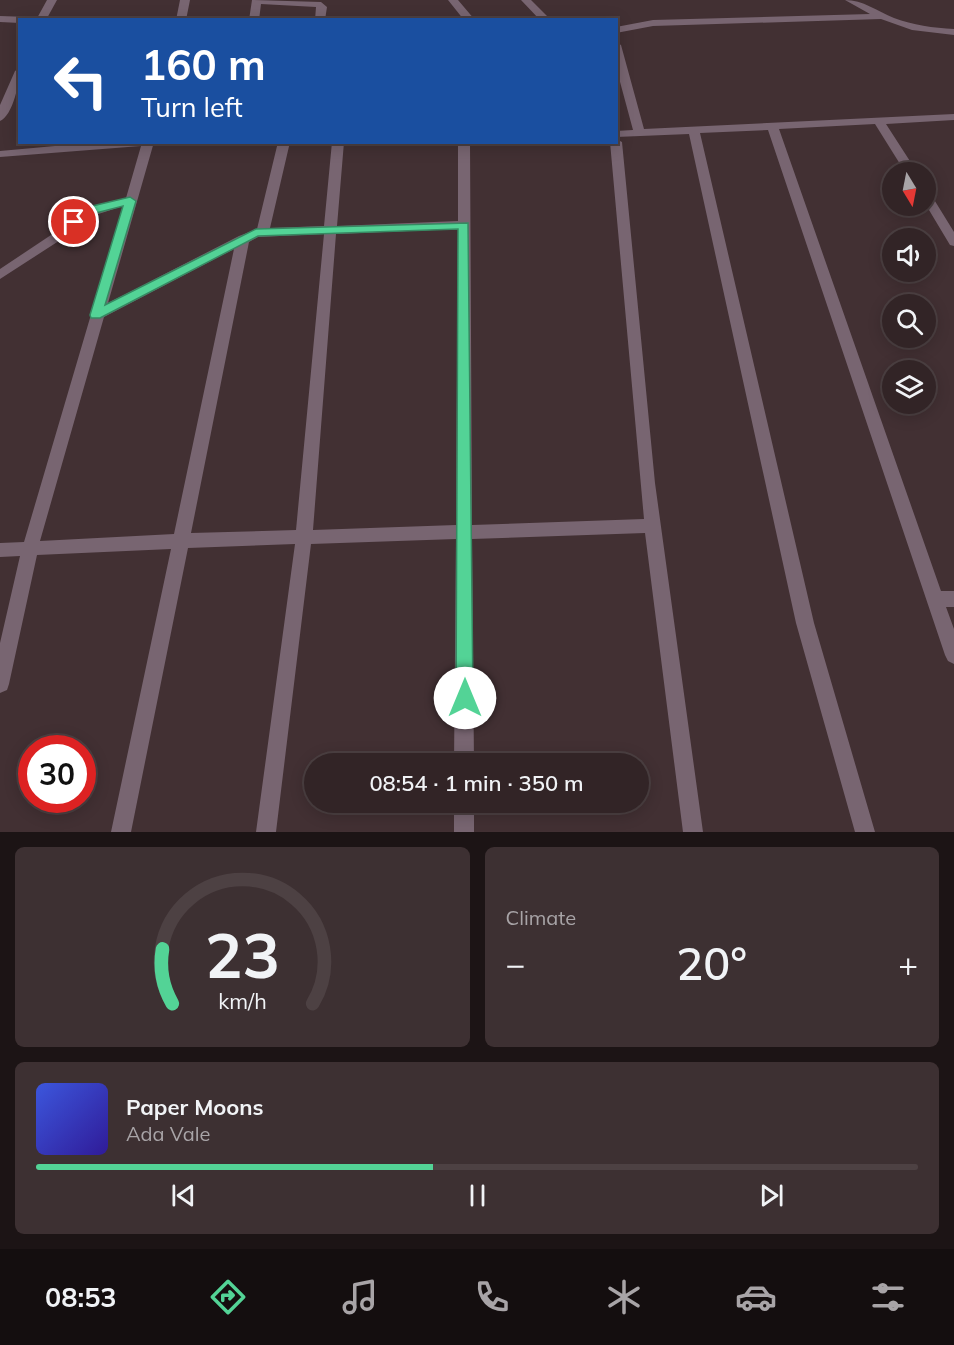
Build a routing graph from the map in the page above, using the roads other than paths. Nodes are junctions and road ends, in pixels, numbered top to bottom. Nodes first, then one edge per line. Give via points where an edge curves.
1 (51, 0) edge
2 (185, 0) edge
3 (453, 0) edge
4 (526, 0) edge
5 (850, 0) edge
6 (257, 1) edge
7 (879, 17) junction
8 (42, 18) edge
9 (181, 18) edge
10 (254, 18) edge
11 (320, 18) edge
12 (468, 18) edge
13 (544, 18) edge
14 (0, 19) edge
15 (18, 20) edge
16 (618, 30) edge
17 (954, 32) edge
18 (618, 53) edge
19 (18, 76) edge
20 (954, 117) edge
21 (0, 118) edge
22 (878, 120) junction
23 (772, 126) junction
24 (694, 130) junction
25 (639, 132) junction
26 (618, 134) edge
27 (98, 144) edge
28 (146, 144) edge
29 (284, 144) edge
30 (338, 144) edge
31 (464, 144) edge
32 (616, 144) edge
33 (74, 145) edge
34 (0, 154) edge
35 (904, 162) edge
36 (130, 201) junction
37 (936, 212) edge
38 (464, 225) junction
39 (331, 229) junction
40 (263, 232) junction
41 (243, 239) junction
42 (954, 242) edge
43 (0, 275) edge
44 (96, 315) junction
45 (653, 526) junction
46 (465, 532) junction
47 (304, 537) junction
48 (179, 541) junction
49 (30, 549) junction
50 (0, 550) edge
51 (934, 599) junction
52 (954, 599) edge
53 (954, 655) edge
54 (0, 684) edge
55 (464, 753) edge
56 (464, 813) edge
57 (121, 832) edge
58 (266, 832) edge
59 (464, 832) edge
60 (693, 832) edge
61 (865, 832) edge

1 - 8 street
2 - 9 street
3 - 12 street
4 - 13 street
5 - 7 street
6 - 10 street
6 - 11 street via 318,4 322,7
7 - 16 street via 653,23
7 - 17 street via 915,28
14 - 15 street
18 - 25 street
19 - 21 street
20 - 22 street
22 - 23 street
22 - 35 street
23 - 24 street
23 - 51 street
24 - 25 street
24 - 61 street via 805,623
25 - 26 street
27 - 33 street
28 - 36 street
29 - 40 street
30 - 39 street
31 - 38 street
32 - 45 street
33 - 34 street
36 - 43 street via 82,215
36 - 44 street
37 - 42 street
38 - 39 street
38 - 46 street
39 - 40 street
39 - 47 street
40 - 41 street
41 - 44 street
41 - 48 street
44 - 49 street
45 - 46 street
45 - 60 street
46 - 47 street
46 - 55 street
47 - 48 street
47 - 58 street
48 - 49 street
48 - 57 street
49 - 50 street
49 - 54 street
51 - 52 street
51 - 53 street
56 - 59 street

